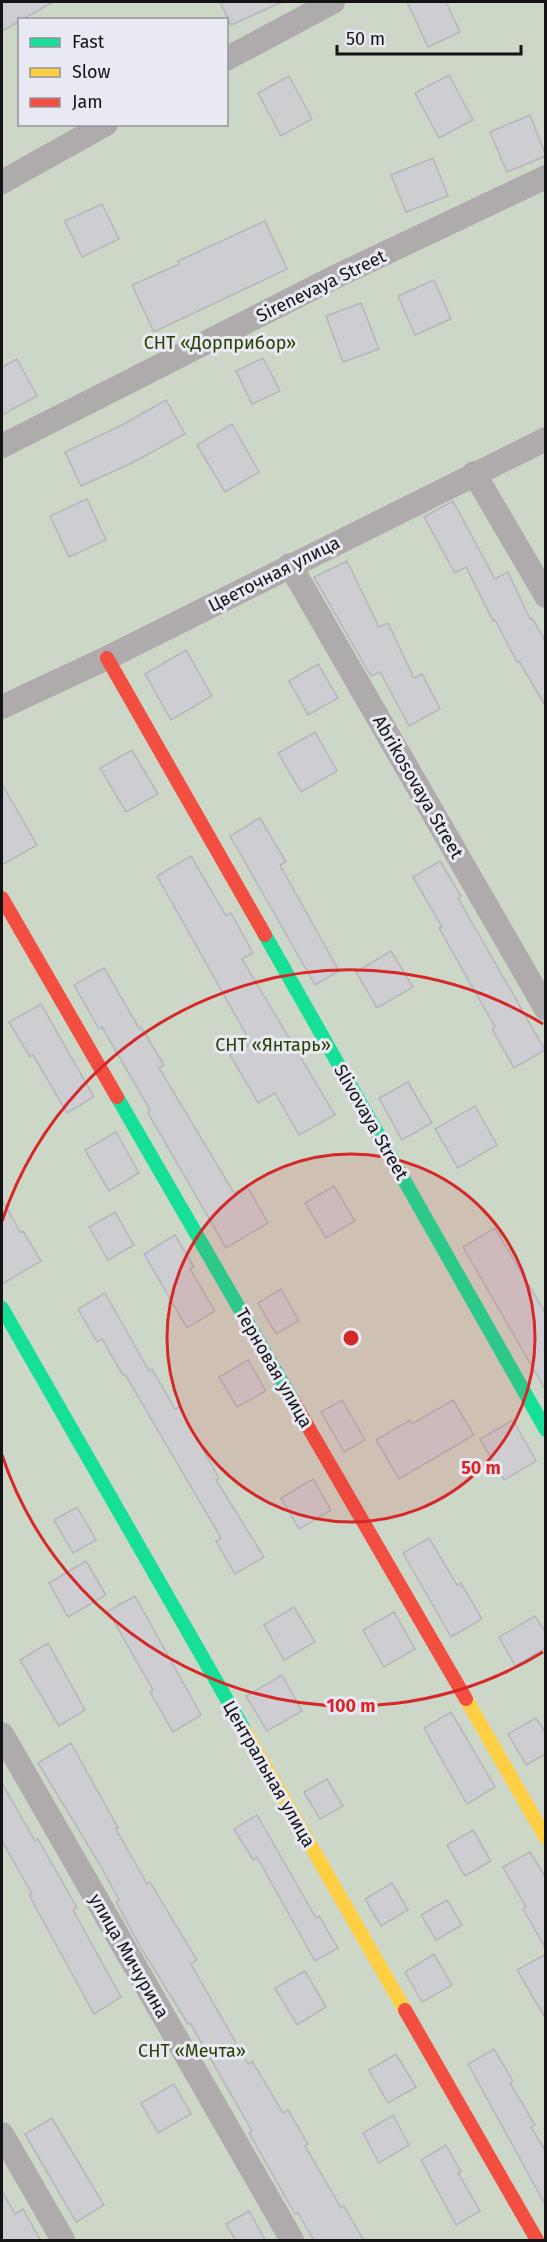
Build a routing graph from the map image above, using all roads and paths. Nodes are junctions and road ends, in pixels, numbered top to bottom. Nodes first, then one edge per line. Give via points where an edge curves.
1 (333, 2) edge
2 (228, 58) edge
3 (102, 126) edge
4 (546, 177) edge
5 (2, 182) edge
6 (546, 439) edge
7 (2, 446) edge
8 (474, 472) junction
9 (290, 565) junction
10 (546, 596) edge
11 (107, 658) junction
12 (2, 707) edge
13 (2, 898) edge
14 (546, 1009) edge
15 (2, 1308) edge
16 (546, 1430) edge
17 (2, 1734) edge
18 (546, 1838) edge
19 (2, 2134) edge
20 (63, 2241) edge
21 (292, 2241) edge
22 (537, 2241) edge

1 - 2 street
3 - 5 street
4 - 7 street, Sirenevaya Street via 337,276
6 - 8 street, Цветочная улица
8 - 9 street, Цветочная улица
8 - 10 street
9 - 11 street, Цветочная улица
9 - 14 street, Abrikosovaya Street
11 - 12 street, Цветочная улица
11 - 16 street, Slivovaya Street
13 - 18 street, Терновая улица
15 - 22 street, Центральная улица
17 - 21 street, улица Мичурина
19 - 20 street

